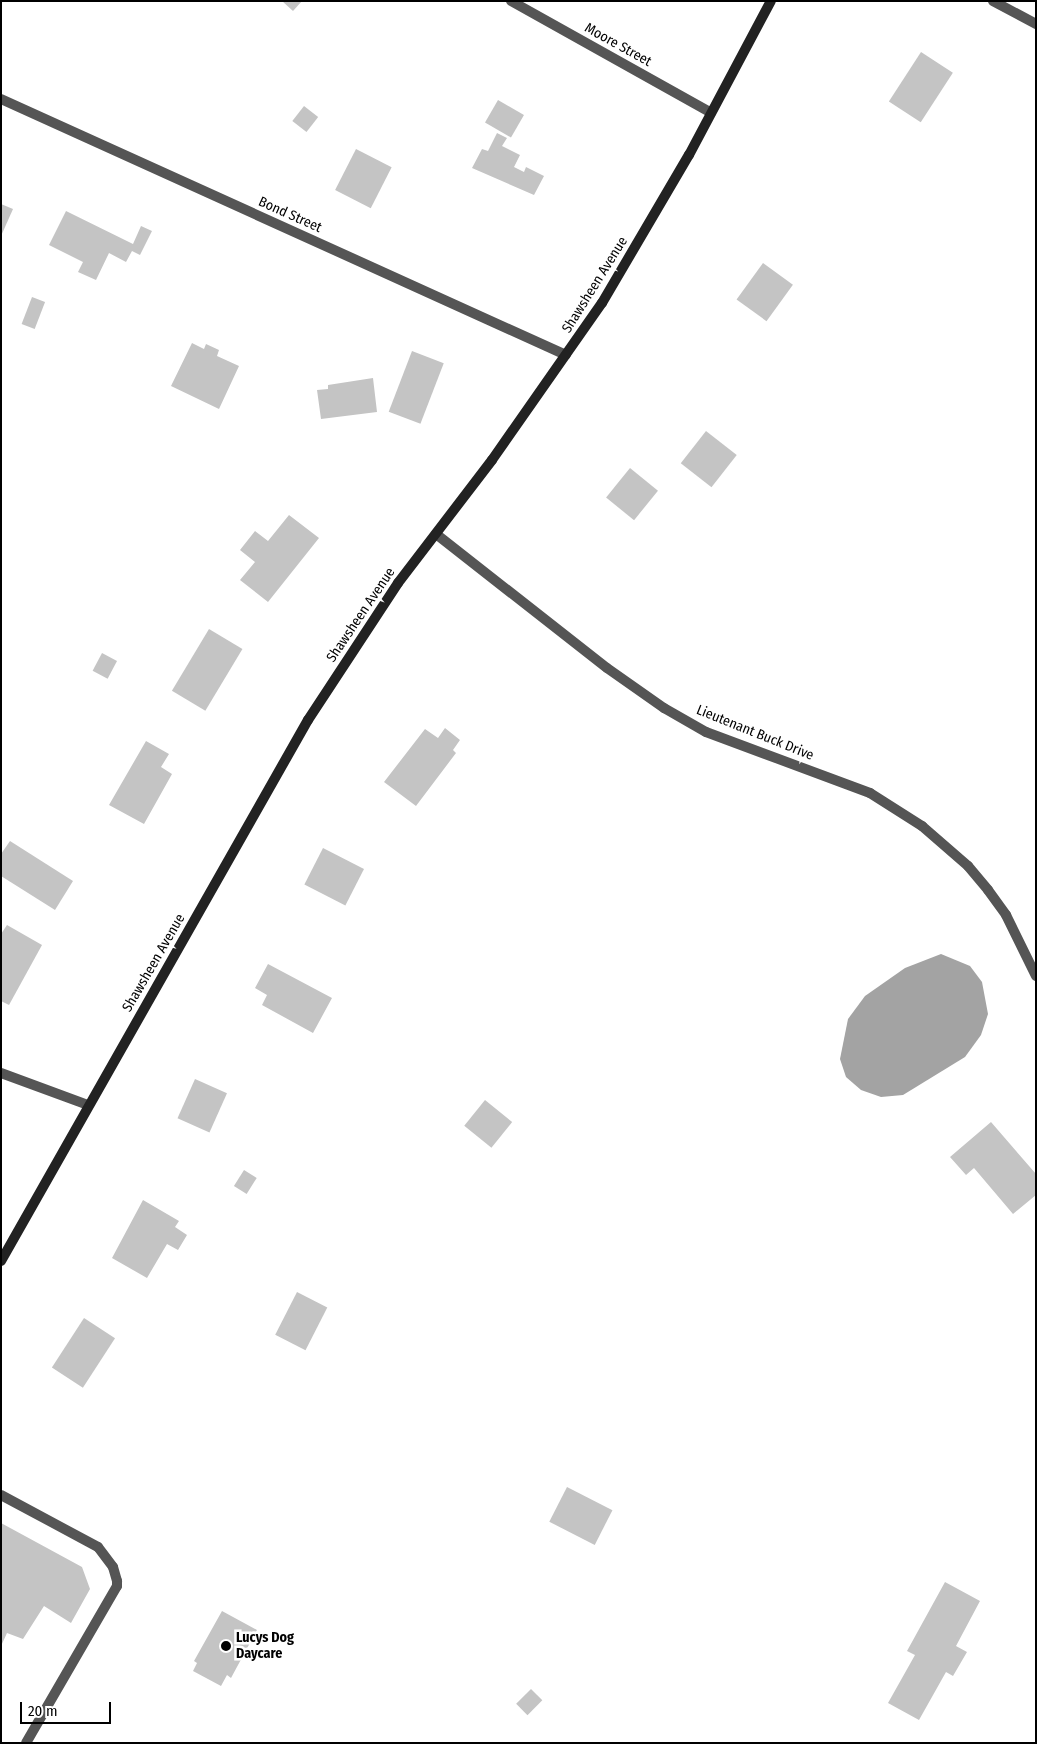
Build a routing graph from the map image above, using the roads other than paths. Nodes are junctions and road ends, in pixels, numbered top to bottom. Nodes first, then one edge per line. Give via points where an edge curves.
1 (511, 1) edge
2 (771, 1) edge
3 (993, 1) edge
4 (1036, 24) edge
5 (1, 99) edge
6 (711, 113) junction
7 (566, 355) junction
8 (436, 534) junction
9 (1036, 976) edge
10 (1, 1074) edge
11 (88, 1105) junction
12 (1, 1261) edge
13 (1, 1496) edge
14 (26, 1743) edge

1 - 6 street, Moore Street
2 - 6 main road, Shawsheen Avenue
3 - 4 street
5 - 7 street, Bond Street
6 - 7 main road, Shawsheen Avenue via 602,303
7 - 8 main road, Shawsheen Avenue
8 - 9 street, Lieutenant Buck Drive via 607,668 664,708 706,732 863,790 922,826 968,866 988,890 1006,915
8 - 11 main road, Shawsheen Avenue via 398,583 308,720
10 - 11 street
11 - 12 main road, Shawsheen Avenue
13 - 14 street via 98,1547 113,1567 117,1586

